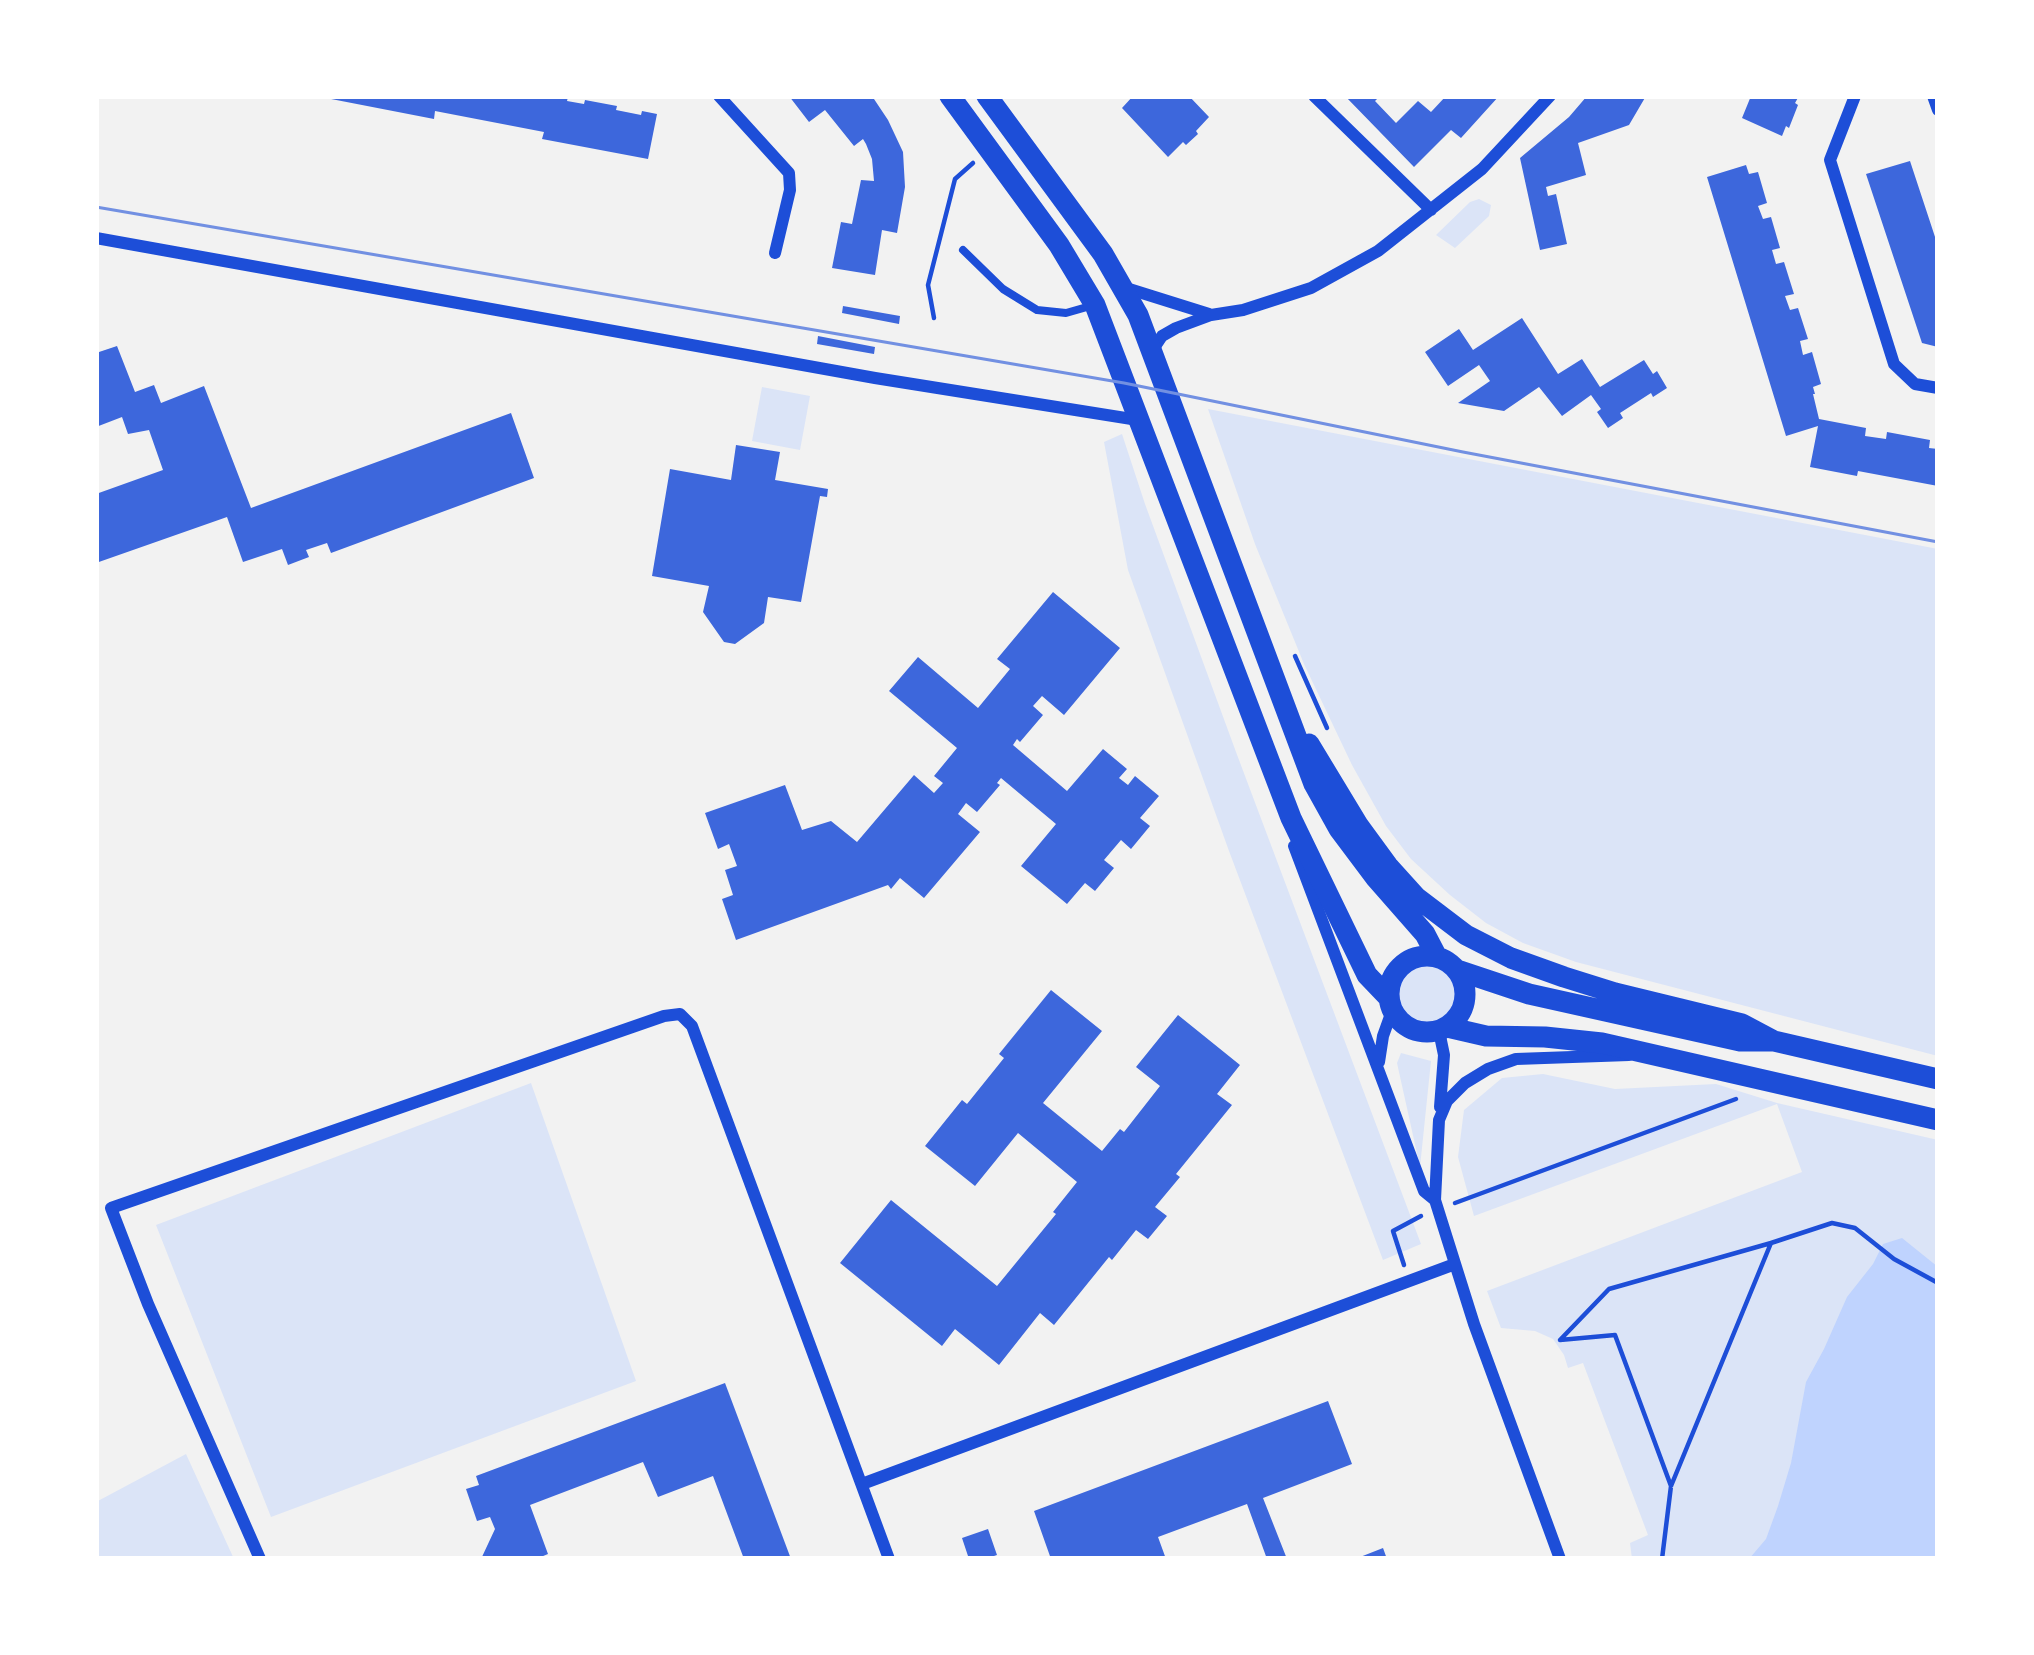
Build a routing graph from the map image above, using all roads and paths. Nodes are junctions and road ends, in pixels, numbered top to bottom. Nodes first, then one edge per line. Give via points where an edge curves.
1 (719, 96) edge
2 (950, 96) edge
3 (987, 96) edge
4 (1314, 96) edge
5 (1550, 96) edge
6 (1855, 96) edge
7 (1933, 96) edge
8 (1938, 110) edge
9 (990, 149) junction
10 (1431, 210) junction
11 (96, 238) edge
12 (963, 250) dead end
13 (775, 253) dead end
14 (1121, 286) junction
15 (1095, 305) junction
16 (1210, 315) junction
17 (934, 318) dead end
18 (1152, 351) junction
19 (1938, 388) edge
20 (1138, 420) junction
21 (1283, 646) dead end
22 (1292, 650) dead end
23 (1290, 713) junction
24 (1291, 818) junction
25 (1437, 957) junction
26 (1456, 970) junction
27 (1390, 1005) junction
28 (1443, 1029) junction
29 (1774, 1041) junction
30 (1643, 1053) junction
31 (1379, 1065) junction
32 (1938, 1079) edge
33 (1742, 1097) dead end
34 (1438, 1120) junction
35 (1938, 1120) edge
36 (1436, 1205) junction
37 (111, 1208) junction
38 (96, 1213) edge
39 (1423, 1215) dead end
40 (1771, 1244) junction
41 (1455, 1264) junction
42 (1410, 1281) junction
43 (1938, 1283) edge
44 (862, 1484) junction
45 (1672, 1486) junction
46 (260, 1559) edge
47 (889, 1559) edge
48 (1561, 1559) edge
49 (1662, 1559) edge

1 - 13 street via 788,173
2 - 9 main road
3 - 14 main road
4 - 10 street
5 - 10 street
6 - 19 street via 1830,160 1894,364 1915,384
7 - 8 street
9 - 15 main road
9 - 17 path via 955,179 928,285
10 - 16 street via 1311,288
11 - 20 street
12 - 15 lane via 1037,310 1066,314
14 - 16 street
14 - 18 main road
15 - 20 main road
16 - 18 street via 1162,335
18 - 23 main road
20 - 24 main road
21 - 22 path via 1324,729
23 - 25 main road via 1314,784 1340,829
23 - 29 main road via 1388,866 1466,935 1511,958 1742,1024
24 - 27 main road via 1367,975
24 - 31 street via 1291,839
25 - 26 main road
25 - 27 main road via 1401,966
26 - 28 main road via 1463,1006
26 - 29 main road via 1529,994 1740,1041
27 - 28 main road via 1416,1031
27 - 31 street
28 - 30 main road via 1603,1042
28 - 34 street
29 - 32 main road
30 - 34 street via 1516,1059 1465,1083
30 - 35 main road
31 - 36 street
33 - 36 path
34 - 36 street
36 - 41 street
37 - 38 street
37 - 44 street via 680,1014 692,1026
37 - 46 street
39 - 42 path via 1393,1231
40 - 43 path via 1832,1223 1855,1228
40 - 45 path
40 - 45 path via 1610,1289 1560,1340 1615,1335
41 - 42 street
41 - 48 street
42 - 44 street
44 - 47 street
45 - 49 path

